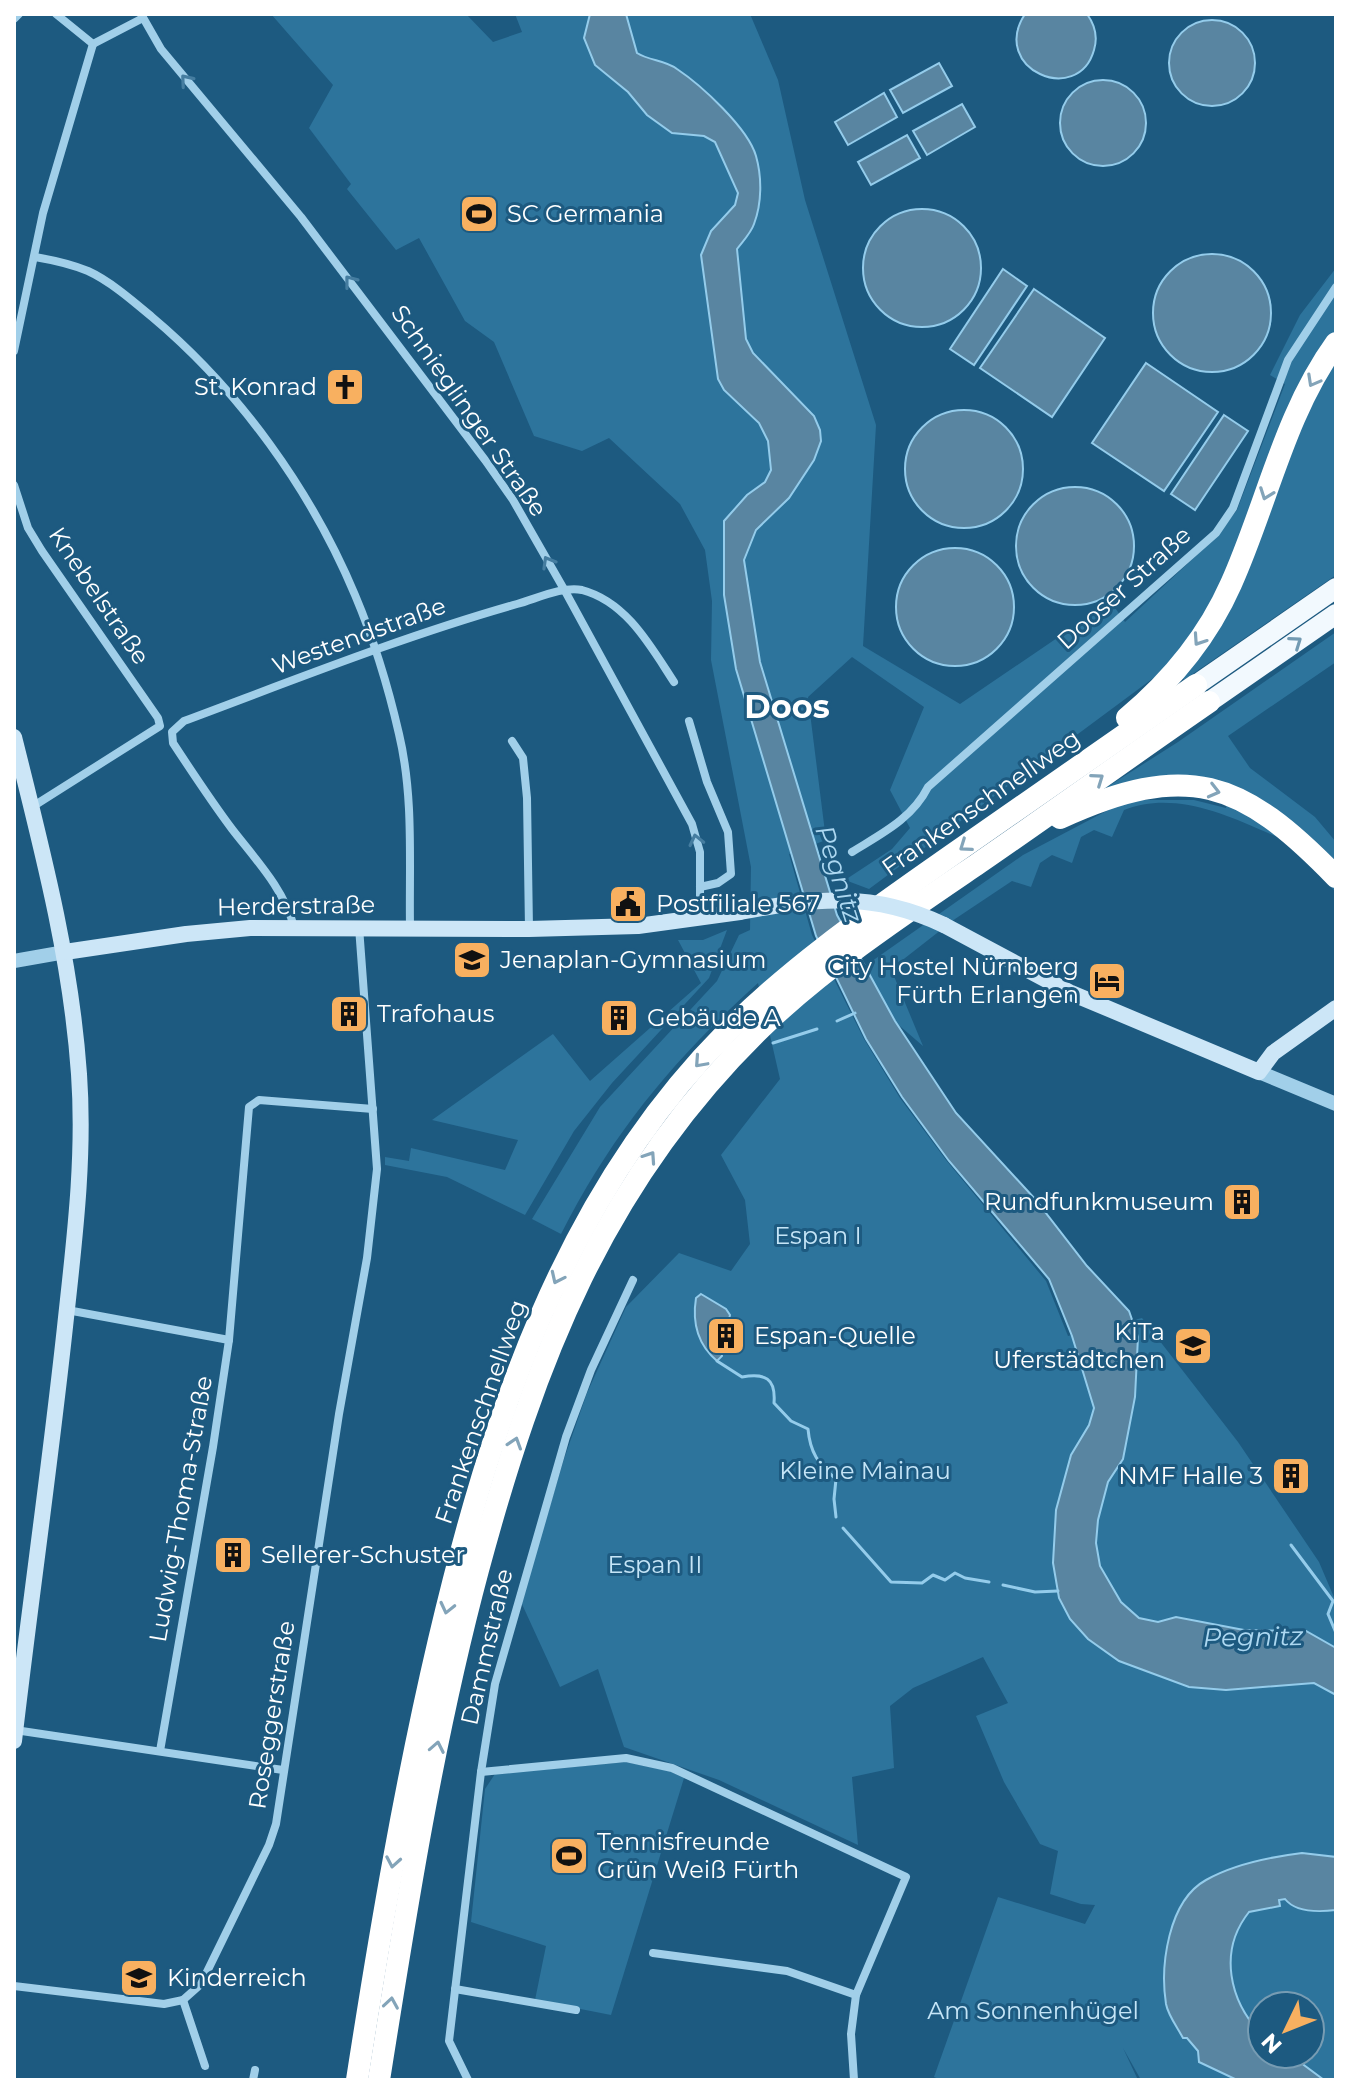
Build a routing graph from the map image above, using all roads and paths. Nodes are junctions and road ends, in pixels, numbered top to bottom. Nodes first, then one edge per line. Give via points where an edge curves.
1 (19, 14) edge
2 (56, 14) edge
3 (142, 16) edge
4 (14, 19) edge
5 (93, 44) junction
6 (35, 257) junction
7 (1336, 287) edge
8 (1336, 343) edge
9 (14, 351) edge
10 (14, 485) edge
11 (1336, 588) edge
12 (565, 591) junction
13 (1336, 614) edge
14 (376, 649) junction
15 (674, 682) dead end
16 (1202, 694) junction
17 (689, 721) dead end
18 (14, 737) edge
19 (512, 741) dead end
20 (1029, 801) junction
21 (34, 816) junction
22 (1011, 840) junction
23 (852, 852) dead end
24 (1336, 877) edge
25 (700, 887) junction
26 (700, 918) junction
27 (294, 927) junction
28 (359, 927) junction
29 (410, 928) junction
30 (867, 928) junction
31 (529, 929) junction
32 (65, 952) junction
33 (14, 961) edge
34 (779, 997) junction
35 (1336, 1008) edge
36 (1259, 1072) junction
37 (1336, 1104) edge
38 (373, 1109) junction
39 (633, 1280) dead end
40 (67, 1310) junction
41 (229, 1340) junction
42 (14, 1734) edge
43 (160, 1751) junction
44 (283, 1770) junction
45 (481, 1772) junction
46 (653, 1953) dead end
47 (14, 1986) edge
48 (455, 1989) junction
49 (856, 1995) junction
50 (183, 2000) junction
51 (576, 2010) dead end
52 (205, 2066) dead end
53 (255, 2070) dead end
54 (253, 2080) edge
55 (357, 2080) edge
56 (379, 2080) edge
57 (468, 2080) edge
58 (854, 2080) edge

1 - 4 street
2 - 5 street
3 - 5 street
12 -> 3 street, Schnieglinger Straße via 485,460 301,217 161,49
5 - 6 street
6 - 9 street
6 - 14 street via 90,272 135,303 172,333 237,402 335,552
7 - 23 street, Dooser Straße via 1288,360 1233,508 1216,533 928,787 916,808
8 -> 20 highway via 1299,409 1233,580 1199,641 1148,700
10 - 21 street, Knebelstraße via 28,528 160,726
11 - 16 highway, Frankenschnellweg
12 - 14 street, Westendstraße
12 - 15 street via 590,593 625,615
25 -> 12 street, Schnieglinger Straße via 700,852 692,824
16 -> 13 highway, Frankenschnellweg
14 - 27 street, Westendstraße via 184,721 172,732 173,743 207,794 278,888
14 - 29 street via 400,735 409,802
16 - 20 highway, Frankenschnellweg
22 -> 16 highway, Frankenschnellweg
17 - 25 street via 729,842 731,874
18 - 21 main road
19 - 31 street via 523,758 527,798
20 -> 30 highway, Frankenschnellweg
21 - 32 main road
22 -> 24 highway via 1109,796 1146,787 1186,786 1225,794 1259,809
22 - 30 highway, Frankenschnellweg
25 - 26 street, Schnieglinger Straße
26 - 31 main road, Herderstraße
26 - 36 main road, Herderstraße, bridge via 802,901 851,899 893,906 944,925 1071,993
27 - 28 main road, Herderstraße
27 - 32 main road, Herderstraße via 198,932
28 - 29 main road, Herderstraße
28 - 38 street, Roseggerstraße
29 - 31 main road, Herderstraße
30 - 34 highway, Frankenschnellweg
32 - 33 street
32 - 40 main road via 80,1098 78,1213
34 -> 55 highway, Frankenschnellweg via 699,1062 642,1134 573,1246 519,1366 482,1478 431,1674 397,1838
56 -> 34 highway, Frankenschnellweg via 451,1679 492,1518 539,1373 595,1249 648,1160
35 - 36 main road via 1273,1053
36 - 37 street
38 - 41 street, Ludwig-Thoma-Straße via 259,1100 249,1107
38 - 44 street, Roseggerstraße via 377,1169 367,1258
39 - 45 street, Dammstraße via 566,1437 495,1684
40 - 41 street
40 - 42 main road
41 - 43 street, Ludwig-Thoma-Straße
42 - 43 street
43 - 44 street
44 - 50 street, Roseggerstraße via 269,1845 201,1984
45 - 48 street, Dammstraße
45 - 49 street via 626,1758 672,1768 906,1877
46 - 49 street via 787,1971
47 - 50 street via 164,2004
48 - 51 street
48 - 57 street, Dammstraße via 449,2041
49 - 58 street via 851,2034
50 - 52 street
53 - 54 street

